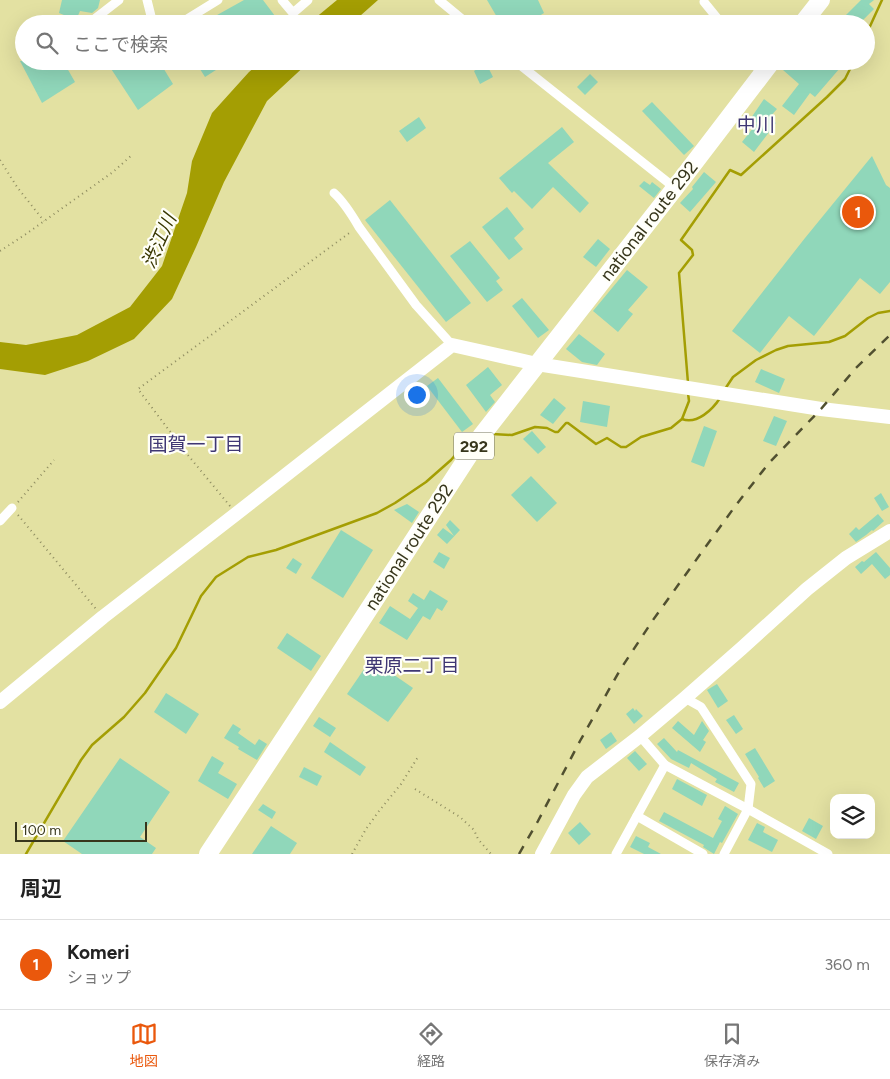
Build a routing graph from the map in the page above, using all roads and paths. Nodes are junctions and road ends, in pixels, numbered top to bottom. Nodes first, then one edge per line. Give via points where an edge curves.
1 (119, 0) edge
2 (148, 0) edge
3 (218, 0) edge
4 (282, 0) edge
5 (308, 0) edge
6 (439, 0) edge
7 (821, 0) edge
8 (704, 2) dead end
9 (100, 15) edge
10 (151, 15) edge
11 (194, 15) edge
12 (457, 15) edge
13 (715, 15) edge
14 (809, 15) edge
15 (526, 70) edge
16 (758, 70) edge
17 (133, 154) dead end
18 (0, 160) edge
19 (675, 188) junction
20 (334, 193) dead end
21 (44, 221) junction
22 (359, 227) junction
23 (0, 251) edge
24 (452, 345) junction
25 (538, 364) junction
26 (890, 417) edge
27 (54, 460) dead end
28 (12, 508) junction
29 (236, 514) junction
30 (0, 521) edge
31 (890, 531) edge
32 (102, 617) junction
33 (685, 698) junction
34 (0, 702) edge
35 (640, 736) junction
36 (418, 757) dead end
37 (665, 765) junction
38 (415, 789) dead end
39 (748, 809) junction
40 (637, 816) junction
41 (208, 854) edge
42 (352, 854) edge
43 (491, 854) edge
44 (542, 854) edge
45 (616, 854) edge
46 (703, 854) edge
47 (724, 854) edge
48 (828, 854) edge

1 - 9 street
2 - 10 street
3 - 11 street
4 - 5 street via 293,13
6 - 12 street
7 - 14 highway
8 - 13 street
15 - 19 street
16 - 19 highway, national route 292 / 292
17 - 21 path
18 - 21 path
19 - 25 highway, national route 292 / 292
20 - 22 street
21 - 23 path
22 - 24 street via 416,305
22 - 29 path via 138,389
24 - 25 street
24 - 29 street
25 - 26 street
25 - 41 highway, national route 292 / 292 via 482,435
27 - 28 path
28 - 30 street
28 - 32 path
29 - 32 street
31 - 33 street via 846,558 807,589
32 - 34 street
33 - 35 street
33 - 39 street via 701,707 751,784
35 - 37 street
35 - 44 street via 587,777
36 - 42 path via 378,811
37 - 39 street
37 - 40 street
38 - 43 path via 460,817
39 - 47 street
39 - 48 street
40 - 45 street
40 - 46 street

